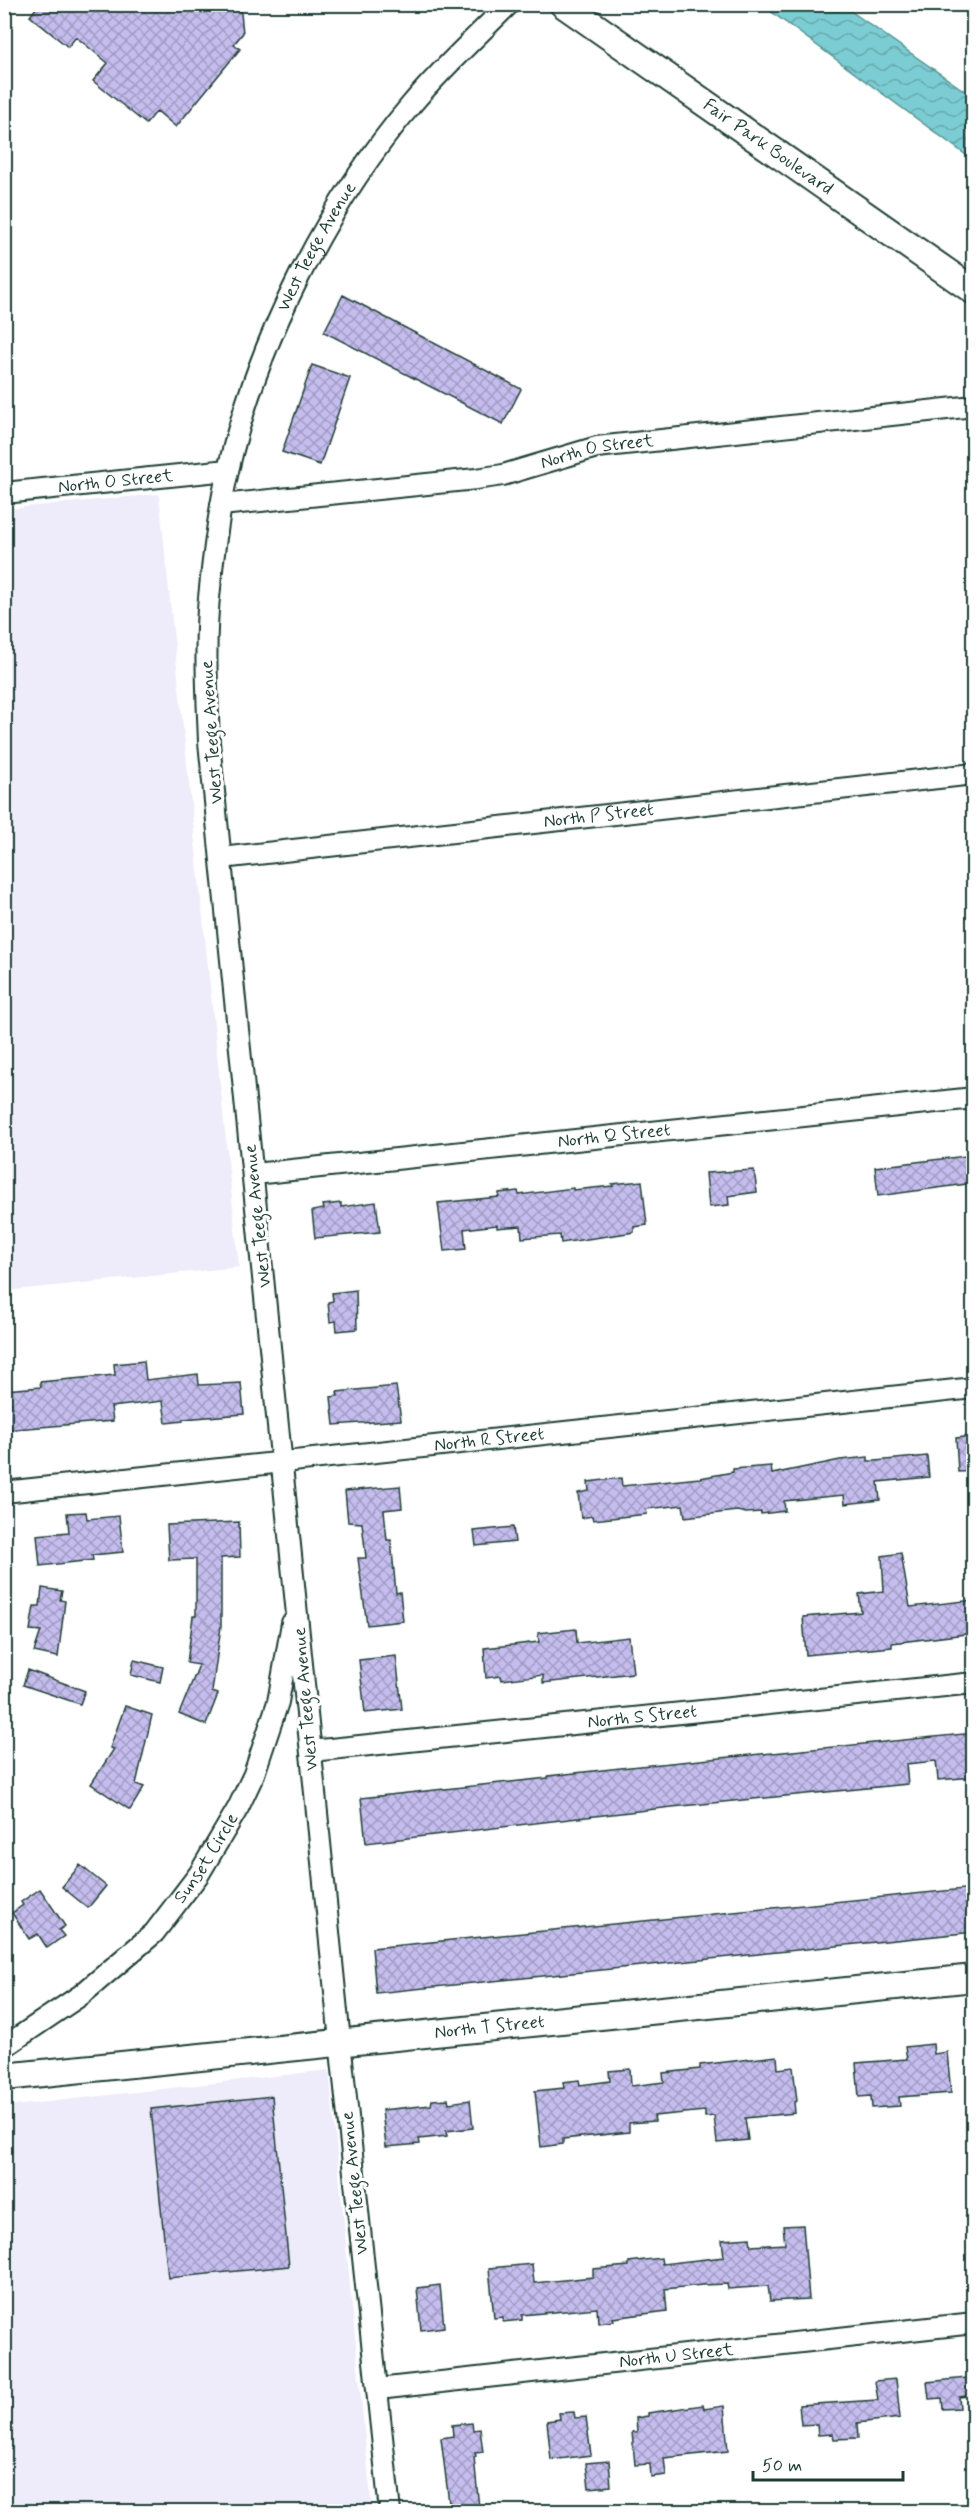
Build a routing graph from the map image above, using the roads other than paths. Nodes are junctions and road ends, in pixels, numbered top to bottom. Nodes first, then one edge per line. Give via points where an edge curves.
1 (509, 4) edge
2 (563, 4) edge
3 (974, 291) edge
4 (974, 406) edge
5 (228, 470) junction
6 (4, 493) edge
7 (221, 505) junction
8 (974, 774) edge
9 (221, 858) junction
10 (974, 1098) edge
11 (254, 1174) junction
12 (974, 1388) edge
13 (283, 1463) junction
14 (4, 1492) edge
15 (297, 1596) junction
16 (974, 1683) edge
17 (310, 1750) junction
18 (974, 1978) edge
19 (340, 2042) junction
20 (4, 2047) edge
21 (4, 2077) edge
22 (974, 2323) edge
23 (378, 2389) junction
24 (390, 2511) edge

1 - 5 street, West Teege Avenue via 410,105 363,168 324,231 294,286 260,366
2 - 3 street, Fair Park Boulevard
4 - 7 street, North O Street via 597,447 503,475
5 - 6 street, North O Street
5 - 7 street, West Teege Avenue
7 - 9 street, West Teege Avenue via 210,590 206,665
8 - 9 street, North P Street
9 - 11 street, West Teege Avenue
10 - 11 street, North Q Street
11 - 13 street, West Teege Avenue
12 - 13 street, North R Street
13 - 14 street, North R Street
13 - 15 street, West Teege Avenue
15 - 17 street, West Teege Avenue
15 - 20 street, Sunset Circle via 278,1702 254,1774 199,1874 154,1933 81,1995
16 - 17 street, North S Street
17 - 19 street, West Teege Avenue
18 - 19 street, North T Street
19 - 21 street, North T Street
19 - 23 street, West Teege Avenue
22 - 23 street, North U Street
23 - 24 street, West Teege Avenue

